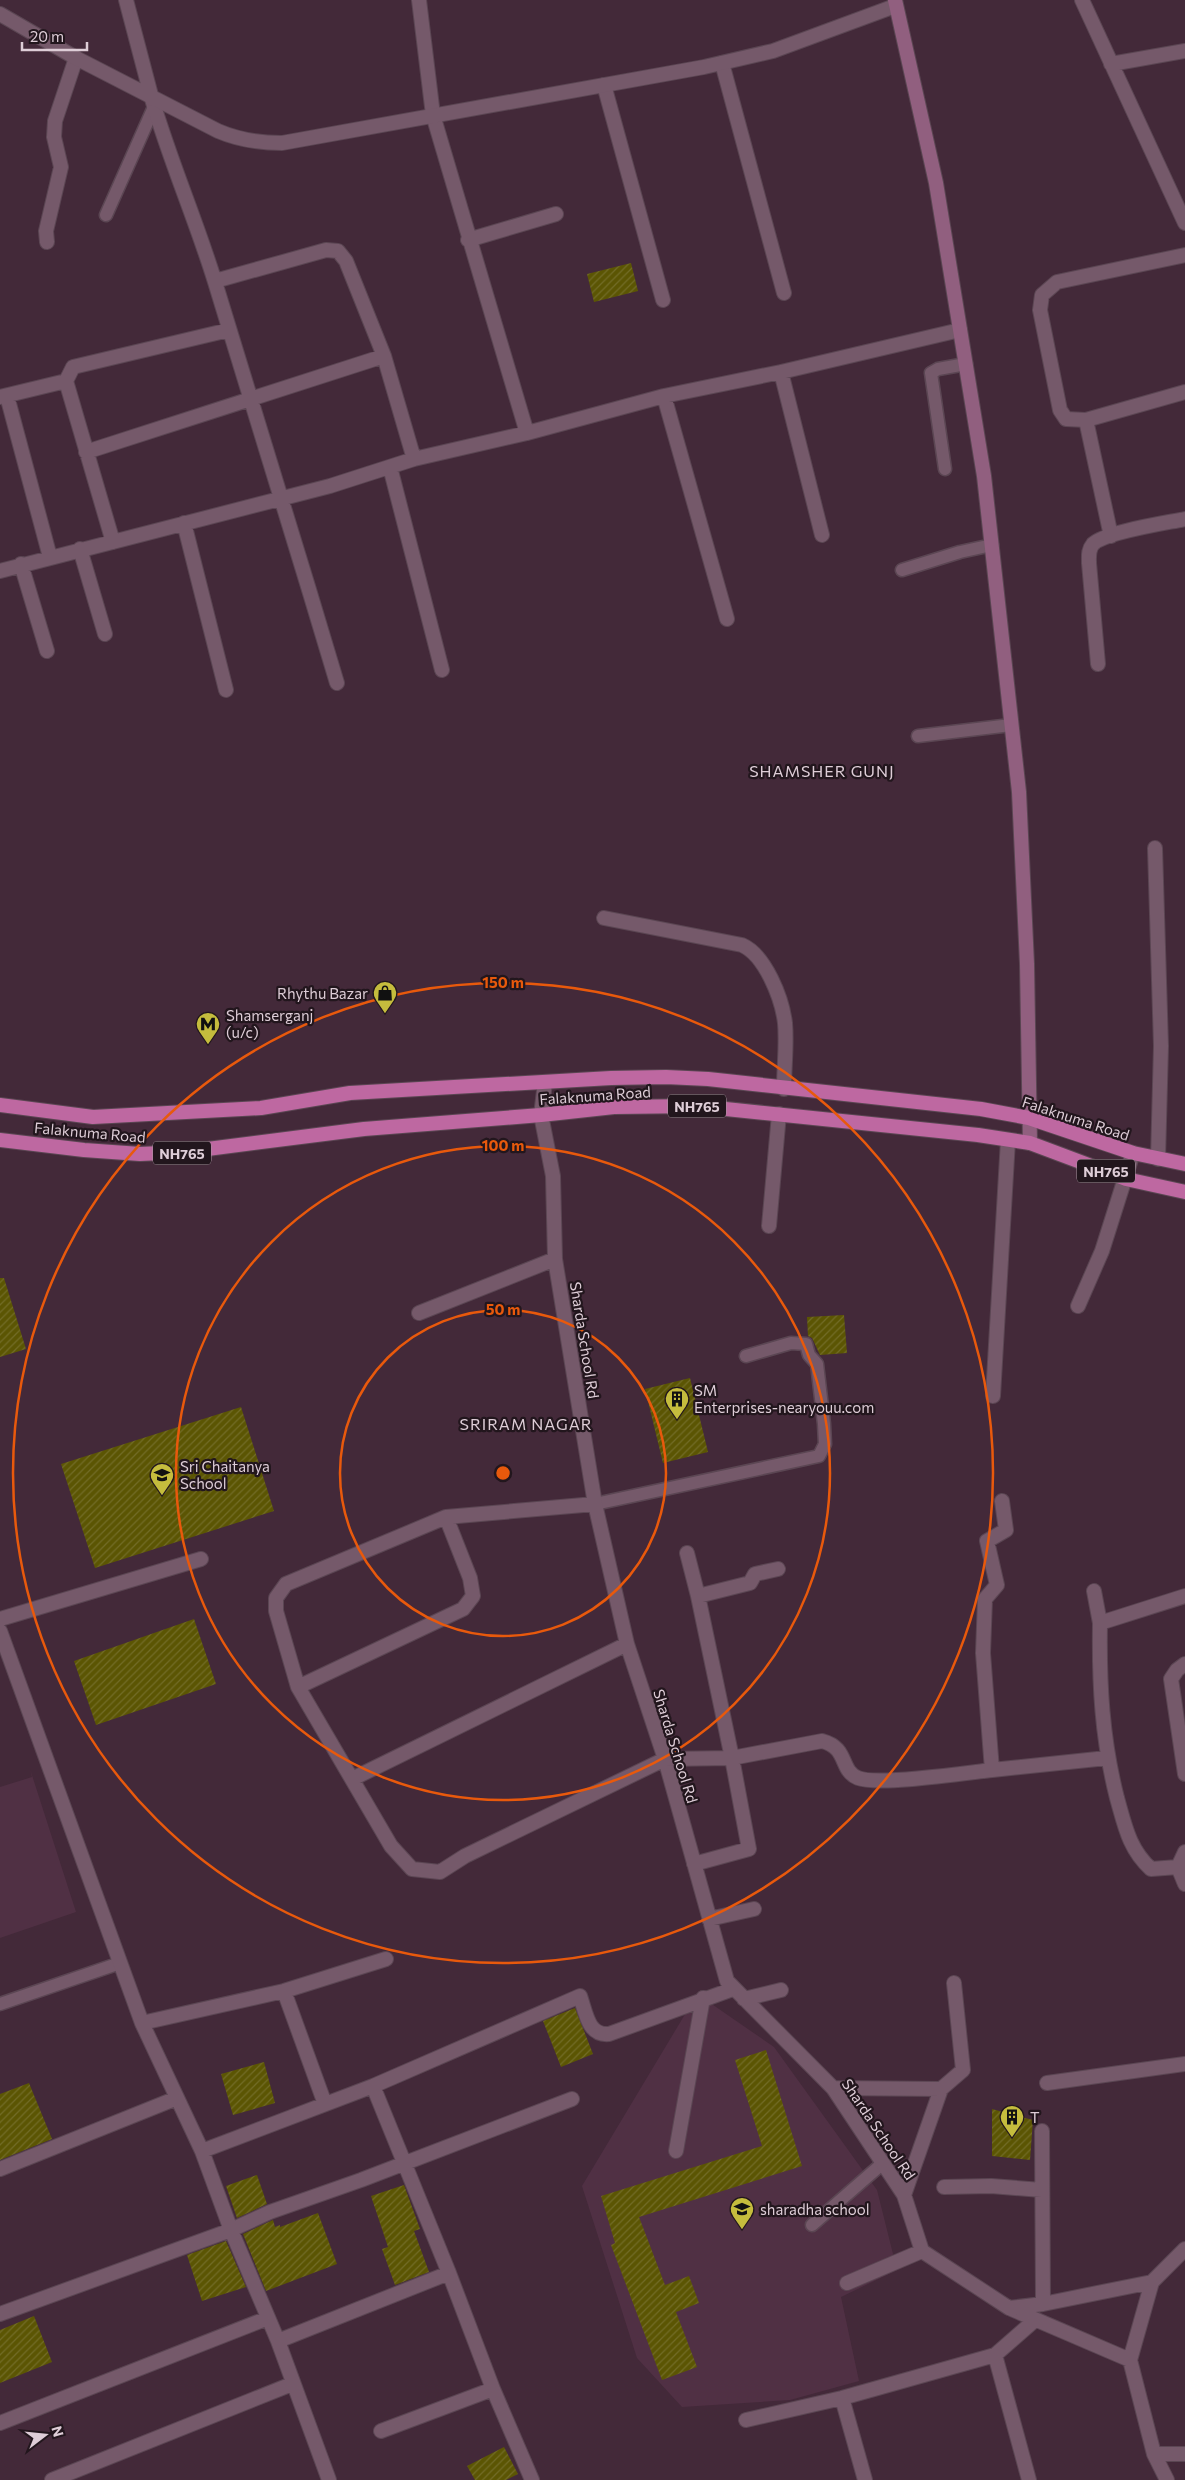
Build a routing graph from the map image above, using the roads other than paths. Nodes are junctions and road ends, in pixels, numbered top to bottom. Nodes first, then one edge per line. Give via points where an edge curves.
1 (126, 0) edge
2 (419, 0) edge
3 (1082, 0) edge
4 (899, 2) edge
5 (0, 14) edge
6 (1185, 51) edge
7 (76, 58) junction
8 (722, 63) junction
9 (1111, 64) junction
10 (604, 85) junction
11 (153, 103) junction
12 (433, 115) junction
13 (556, 214) dead end
14 (106, 215) dead end
15 (1184, 215) edge
16 (468, 240) junction
17 (47, 242) dead end
18 (1185, 255) edge
19 (215, 281) junction
20 (784, 293) dead end
21 (663, 300) dead end
22 (229, 330) junction
23 (960, 330) junction
24 (384, 356) junction
25 (966, 364) junction
26 (781, 372) junction
27 (66, 381) junction
28 (1185, 392) edge
29 (3, 396) edge
30 (664, 396) junction
31 (252, 399) junction
32 (1086, 420) junction
33 (527, 433) junction
34 (86, 452) junction
35 (414, 459) junction
36 (390, 467) junction
37 (945, 469) dead end
38 (282, 498) junction
39 (1185, 519) edge
40 (184, 523) junction
41 (822, 535) dead end
42 (1111, 536) junction
43 (114, 542) junction
44 (992, 546) junction
45 (80, 549) junction
46 (50, 557) junction
47 (21, 564) junction
48 (902, 570) dead end
49 (0, 571) edge
50 (727, 619) dead end
51 (105, 634) dead end
52 (47, 651) dead end
53 (1098, 664) dead end
54 (442, 670) dead end
55 (336, 683) dead end
56 (226, 690) dead end
57 (1012, 725) junction
58 (918, 736) dead end
59 (1155, 848) dead end
60 (604, 918) dead end
61 (545, 1083) junction
62 (784, 1089) junction
63 (0, 1105) edge
64 (780, 1114) junction
65 (541, 1115) junction
66 (1029, 1118) junction
67 (0, 1140) edge
68 (1008, 1140) junction
69 (1030, 1143) junction
70 (1133, 1153) junction
71 (1158, 1159) junction
72 (1185, 1164) edge
73 (1126, 1179) junction
74 (1185, 1192) edge
75 (770, 1226) dead end
76 (556, 1259) junction
77 (1078, 1306) dead end
78 (420, 1313) dead end
79 (746, 1356) dead end
80 (993, 1396) dead end
81 (1002, 1501) dead end
82 (595, 1504) junction
83 (446, 1517) junction
84 (687, 1553) dead end
85 (201, 1559) dead end
86 (778, 1569) dead end
87 (1094, 1591) dead end
88 (698, 1596) junction
89 (1185, 1596) edge
90 (0, 1620) edge
91 (1100, 1623) junction
92 (0, 1631) edge
93 (627, 1644) junction
94 (1185, 1664) edge
95 (298, 1688) junction
96 (732, 1758) junction
97 (1107, 1758) junction
98 (665, 1759) junction
99 (992, 1770) junction
100 (1185, 1774) edge
101 (352, 1779) junction
102 (1185, 1852) edge
103 (694, 1864) junction
104 (1178, 1868) junction
105 (1185, 1884) edge
106 (754, 1908) dead end
107 (709, 1919) junction
108 (386, 1960) dead end
109 (120, 1963) junction
110 (954, 1983) dead end
111 (732, 1989) junction
112 (781, 1990) dead end
113 (284, 1991) junction
114 (703, 1998) junction
115 (744, 1999) junction
116 (0, 2004) edge
117 (142, 2023) junction
118 (1185, 2064) edge
119 (1047, 2083) dead end
120 (373, 2086) junction
121 (833, 2088) junction
122 (941, 2089) junction
123 (177, 2098) junction
124 (572, 2099) dead end
125 (325, 2104) junction
126 (1042, 2131) dead end
127 (202, 2151) junction
128 (676, 2151) dead end
129 (404, 2163) junction
130 (884, 2163) junction
131 (0, 2169) edge
132 (944, 2187) dead end
133 (1042, 2190) junction
134 (904, 2195) junction
135 (812, 2225) dead end
136 (231, 2230) junction
137 (1185, 2249) edge
138 (922, 2251) junction
139 (449, 2274) junction
140 (1152, 2282) junction
141 (847, 2283) dead end
142 (1043, 2304) junction
143 (1009, 2308) junction
144 (0, 2314) edge
145 (268, 2318) junction
146 (1035, 2320) junction
147 (278, 2341) junction
148 (996, 2355) junction
149 (1130, 2360) junction
150 (292, 2384) junction
151 (493, 2389) junction
152 (842, 2398) junction
153 (746, 2420) dead end
154 (0, 2423) edge
155 (381, 2431) dead end
156 (1154, 2454) junction
157 (1185, 2454) edge
158 (52, 2480) edge
159 (329, 2480) edge
160 (532, 2480) edge
161 (865, 2480) edge
162 (1029, 2480) edge
163 (1167, 2480) edge

1 - 11 street
2 - 12 street
3 - 9 street
4 - 8 street via 773,50
4 - 23 main road via 936,183
5 - 7 street
6 - 9 street
7 - 11 street
7 - 17 street via 55,121 54,137 61,167 46,231
8 - 10 street
8 - 20 street
9 - 15 street
10 - 12 street
10 - 21 street
11 - 12 street via 237,139 260,143 282,143
11 - 14 lane
11 - 19 street
12 - 16 street
13 - 16 street
16 - 33 street
18 - 32 street via 1057,282 1042,296 1040,310 1060,410 1066,419
19 - 22 street
19 - 24 street via 326,250 338,251 346,261
22 - 27 street via 74,367
22 - 31 street
23 - 25 main road
23 - 26 street
24 - 31 street
24 - 35 street
25 - 37 lane via 931,373
25 - 44 main road
26 - 30 street
26 - 41 street
27 - 29 street
27 - 34 street
28 - 32 street
29 - 46 street
30 - 33 street
30 - 50 street
31 - 34 street
31 - 38 street
32 - 42 street
33 - 35 street
34 - 43 street
35 - 36 street
36 - 38 street
36 - 54 street
38 - 40 street
38 - 55 street
39 - 42 street
40 - 43 street
40 - 56 street
42 - 53 street via 1097,541 1089,552
43 - 45 street
44 - 48 lane
44 - 57 main road
45 - 46 street
45 - 51 street
46 - 47 street
47 - 49 street
47 - 52 street
57 - 58 lane
57 - 66 main road via 1019,792
59 - 71 street via 1161,1062
60 - 62 street via 742,945 756,954 775,990 785,1022
61 - 62 highway, Falaknuma Road / NH765 via 666,1077
61 - 63 highway, Falaknuma Road / NH765 via 350,1093 261,1108 93,1116
61 - 65 street, Sharda School Rd
62 - 66 highway, Falaknuma Road / NH765 via 981,1109
64 - 65 highway, Falaknuma Road / NH765 via 697,1106 614,1107
64 - 68 highway, Falaknuma Road / NH765
64 - 75 street
65 - 67 highway, Falaknuma Road / NH765 via 364,1130 184,1152 140,1154
65 - 76 street, Sharda School Rd via 553,1176
66 - 69 main road
66 - 70 highway, Falaknuma Road / NH765
68 - 69 highway, Falaknuma Road / NH765
68 - 80 street
69 - 73 highway, Falaknuma Road / NH765
70 - 71 highway, Falaknuma Road / NH765
70 - 73 street
71 - 72 highway, Falaknuma Road / NH765
73 - 74 highway, Falaknuma Road / NH765
73 - 77 street via 1102,1252
76 - 78 street
76 - 82 street, Sharda School Rd
79 - 82 lane via 790,1343 806,1344 809,1356 816,1364 823,1416 826,1444 820,1456
81 - 99 street via 1006,1530 988,1541 997,1585 985,1599 984,1617 983,1653
82 - 83 street
82 - 93 street, Sharda School Rd
83 - 95 street via 470,1578 473,1596 463,1609
83 - 95 street via 286,1584 276,1598 276,1611
84 - 88 street
85 - 90 street
86 - 88 street via 755,1574 750,1583
87 - 91 street
88 - 96 street
89 - 91 street
91 - 97 street via 1099,1682
92 - 109 street
93 - 98 street, Sharda School Rd
93 - 101 street
94 - 100 street via 1171,1679
95 - 101 street
96 - 98 street
96 - 99 street via 822,1741 838,1749 850,1772 858,1778 894,1780
96 - 103 street via 749,1849
97 - 99 street
97 - 104 street via 1128,1838 1138,1857 1151,1869
98 - 101 street via 465,1856 440,1872 412,1869 391,1846
98 - 103 street, Sharda School Rd
102 - 104 street
103 - 107 street, Sharda School Rd
104 - 105 street
106 - 107 street
107 - 111 street, Sharda School Rd
108 - 113 street
109 - 116 lane
109 - 117 street
110 - 122 street via 963,2070
111 - 114 street
111 - 115 street, Sharda School Rd
112 - 115 street
113 - 117 street
113 - 125 street
114 - 120 street via 600,2035 593,2030 580,1996
114 - 128 street
115 - 121 street, Sharda School Rd
117 - 123 street
118 - 119 street
120 - 125 street
120 - 129 street
121 - 122 street
121 - 130 street, Sharda School Rd
122 - 134 street
123 - 127 street
123 - 131 street
124 - 129 street
125 - 127 street
126 - 133 street
127 - 136 street
129 - 136 street via 270,2212
129 - 139 street
130 - 134 street, Sharda School Rd
130 - 135 lane
132 - 133 street
133 - 142 street
134 - 138 street, Sharda School Rd
136 - 144 street
136 - 145 street
137 - 140 street
138 - 141 street
138 - 143 street
139 - 147 street
139 - 151 street
140 - 142 street
140 - 149 street
142 - 143 street
143 - 146 street
145 - 147 street
145 - 154 street
146 - 148 street
146 - 149 street
147 - 150 street
148 - 152 street
148 - 162 street
149 - 156 street
150 - 158 street
150 - 159 street
151 - 155 street
151 - 160 street
152 - 153 street
152 - 161 street
156 - 157 street
156 - 163 street

